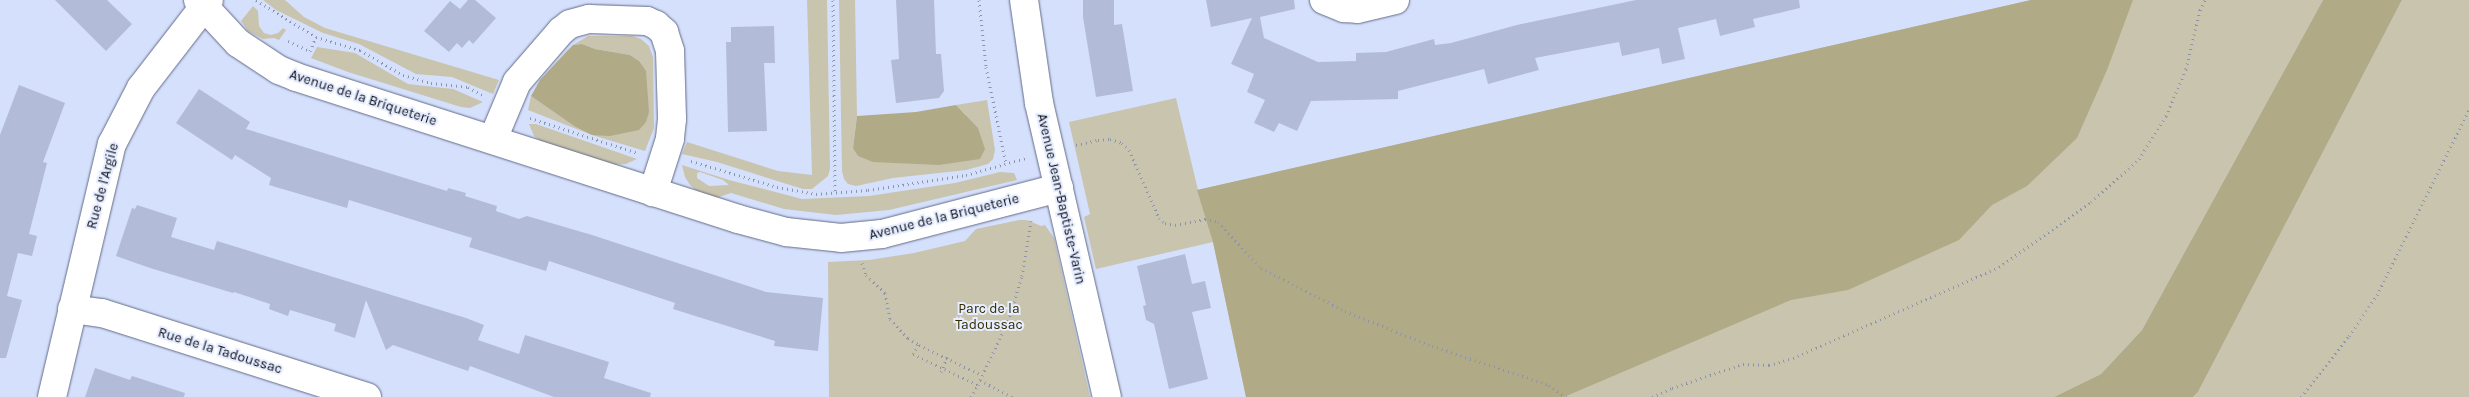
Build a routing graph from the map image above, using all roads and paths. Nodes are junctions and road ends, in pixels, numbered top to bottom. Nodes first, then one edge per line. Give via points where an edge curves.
1 (256, 0) edge
2 (833, 0) edge
3 (978, 0) edge
4 (1024, 0) edge
5 (1324, 0) edge
6 (1395, 0) edge
7 (2204, 0) edge
8 (204, 2) edge
9 (316, 37) junction
10 (288, 41) dead end
11 (487, 98) dead end
12 (2469, 110) edge
13 (528, 117) dead end
14 (493, 139) junction
15 (1072, 146) dead end
16 (642, 155) dead end
17 (1025, 158) dead end
18 (682, 159) dead end
19 (1006, 164) junction
20 (1059, 188) junction
21 (653, 192) junction
22 (835, 193) junction
23 (1032, 218) dead end
24 (860, 259) dead end
25 (72, 309) junction
26 (919, 345) junction
27 (948, 357) junction
28 (942, 370) junction
29 (982, 375) junction
30 (979, 382) junction
31 (52, 397) edge
32 (367, 397) edge
33 (971, 397) edge
34 (1012, 397) edge
35 (1107, 397) edge
36 (1566, 397) edge
37 (1652, 397) edge
38 (2301, 397) edge

1 - 9 path
2 - 22 path
3 - 19 path via 986,67
4 - 20 street, Avenue Jean-Baptiste-Varin via 1039,103
5 - 6 street via 1357,9
7 - 37 path via 2186,69 2166,116 2139,158 2091,202 1999,267 1974,279 1793,358 1769,365 1743,364
8 - 14 street, Avenue de la Briqueterie via 238,43 279,70
8 - 25 street, Rue de l'Argile via 141,88 120,125 106,165
9 - 10 path via 310,51
9 - 11 path via 360,50 414,80 468,87
12 - 38 path via 2377,295
13 - 16 path
14 - 21 street, Avenue de la Briqueterie
14 - 21 street via 517,82 570,24 589,19 646,21 664,32 670,51 670,139
15 - 36 path via 1110,139 1122,143 1129,150 1159,218 1165,224 1205,219 1218,222 1261,268 1345,311 1432,346 1549,385
17 - 19 path
18 - 22 path via 777,187 816,194
19 - 22 path via 966,174
20 - 21 street, Avenue de la Briqueterie via 882,234 841,238 805,236 765,227
20 - 35 street, Avenue Jean-Baptiste-Varin
23 - 29 path via 1014,302
24 - 26 path via 866,275 885,293 890,319
25 - 31 street, Rue de l'Argile
25 - 32 street, Rue de la Tadoussac via 102,313
26 - 27 path
26 - 28 path via 914,354
27 - 28 path
27 - 29 path
28 - 30 path
29 - 30 path
30 - 33 path
30 - 34 path

